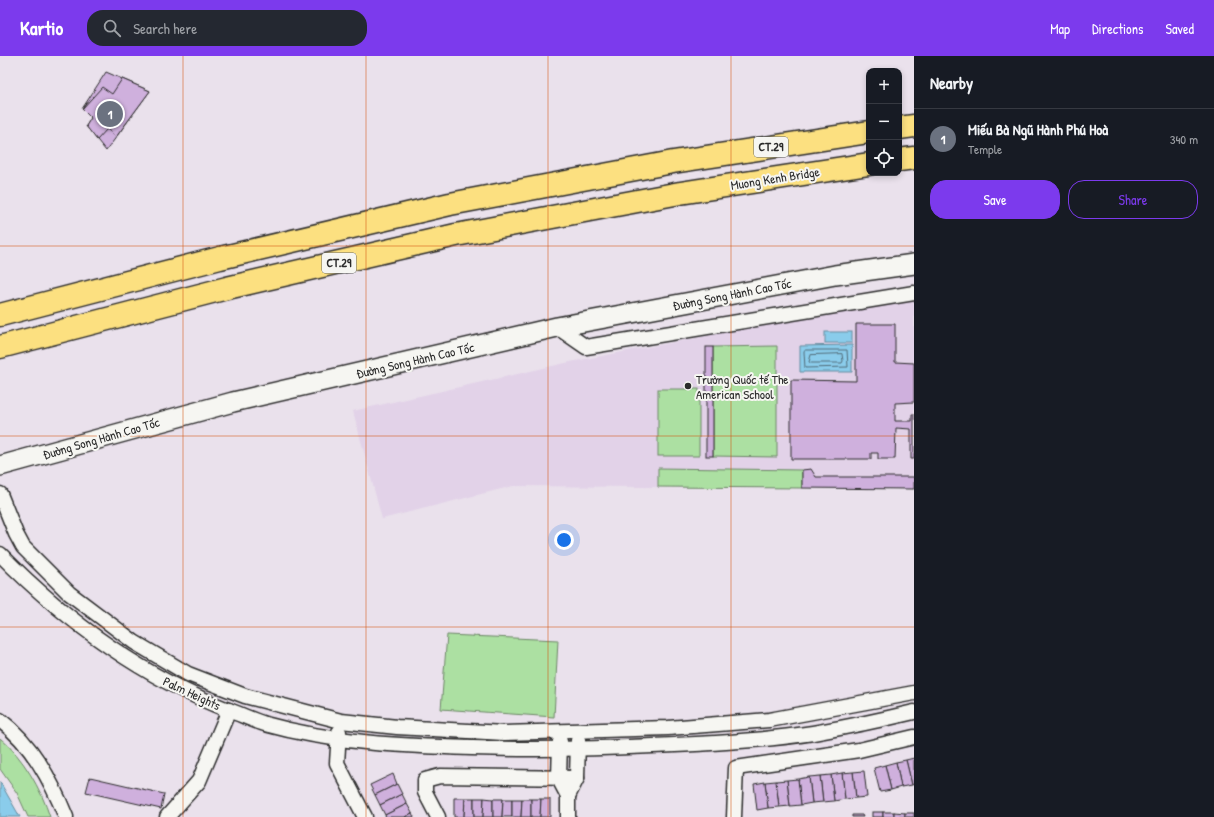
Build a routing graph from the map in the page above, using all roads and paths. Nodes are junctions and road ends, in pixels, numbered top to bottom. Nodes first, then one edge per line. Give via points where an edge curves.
1 (914, 126) edge
2 (902, 128) edge
3 (866, 132) edge
4 (914, 158) edge
5 (902, 160) edge
6 (866, 164) edge
7 (914, 264) edge
8 (914, 293) edge
9 (0, 315) edge
10 (557, 327) junction
11 (0, 347) edge
12 (1, 469) edge
13 (0, 494) edge
14 (0, 554) edge
15 (914, 693) edge
16 (229, 710) junction
17 (914, 712) edge
18 (0, 720) edge
19 (341, 721) junction
20 (560, 732) junction
21 (578, 732) junction
22 (914, 737) edge
23 (338, 740) junction
24 (559, 750) junction
25 (578, 750) junction
26 (577, 778) junction
27 (559, 779) junction
28 (568, 796) junction
29 (66, 817) edge
30 (167, 817) edge
31 (366, 817) edge
32 (438, 817) edge
33 (568, 817) edge
34 (734, 817) edge

1 - 2 highway
3 - 9 highway, CT.29 via 673,162 450,204 220,258
4 - 5 highway
6 - 11 highway, Muong Kenh Bridge / CT.29 via 680,193 456,235 227,288
7 - 10 main road, Đường Song Hành Cao Tốc via 835,275
8 - 10 street via 586,347
10 - 12 main road, Đường Song Hành Cao Tốc via 233,402
13 - 19 street, Palm Heights via 23,547 69,593 134,642 188,674 245,696
14 - 16 street, Palm Heights via 68,616 137,665 197,698
15 - 21 street, Palm Heights via 768,720
16 - 23 street, Palm Heights via 263,723
16 - 30 street via 199,781
17 - 25 street, Palm Heights via 797,734 706,744
18 - 29 street via 22,740 46,773
19 - 20 street, Palm Heights via 504,733
19 - 23 street
20 - 21 street, Palm Heights
20 - 24 street
21 - 25 street
22 - 34 street via 859,750 736,768
23 - 24 street, Palm Heights via 399,746
23 - 31 street via 338,763
24 - 25 street, Palm Heights
24 - 27 street
25 - 26 street
26 - 27 street
26 - 28 street
27 - 28 street
27 - 32 street via 440,776 425,780 425,792
28 - 33 street

